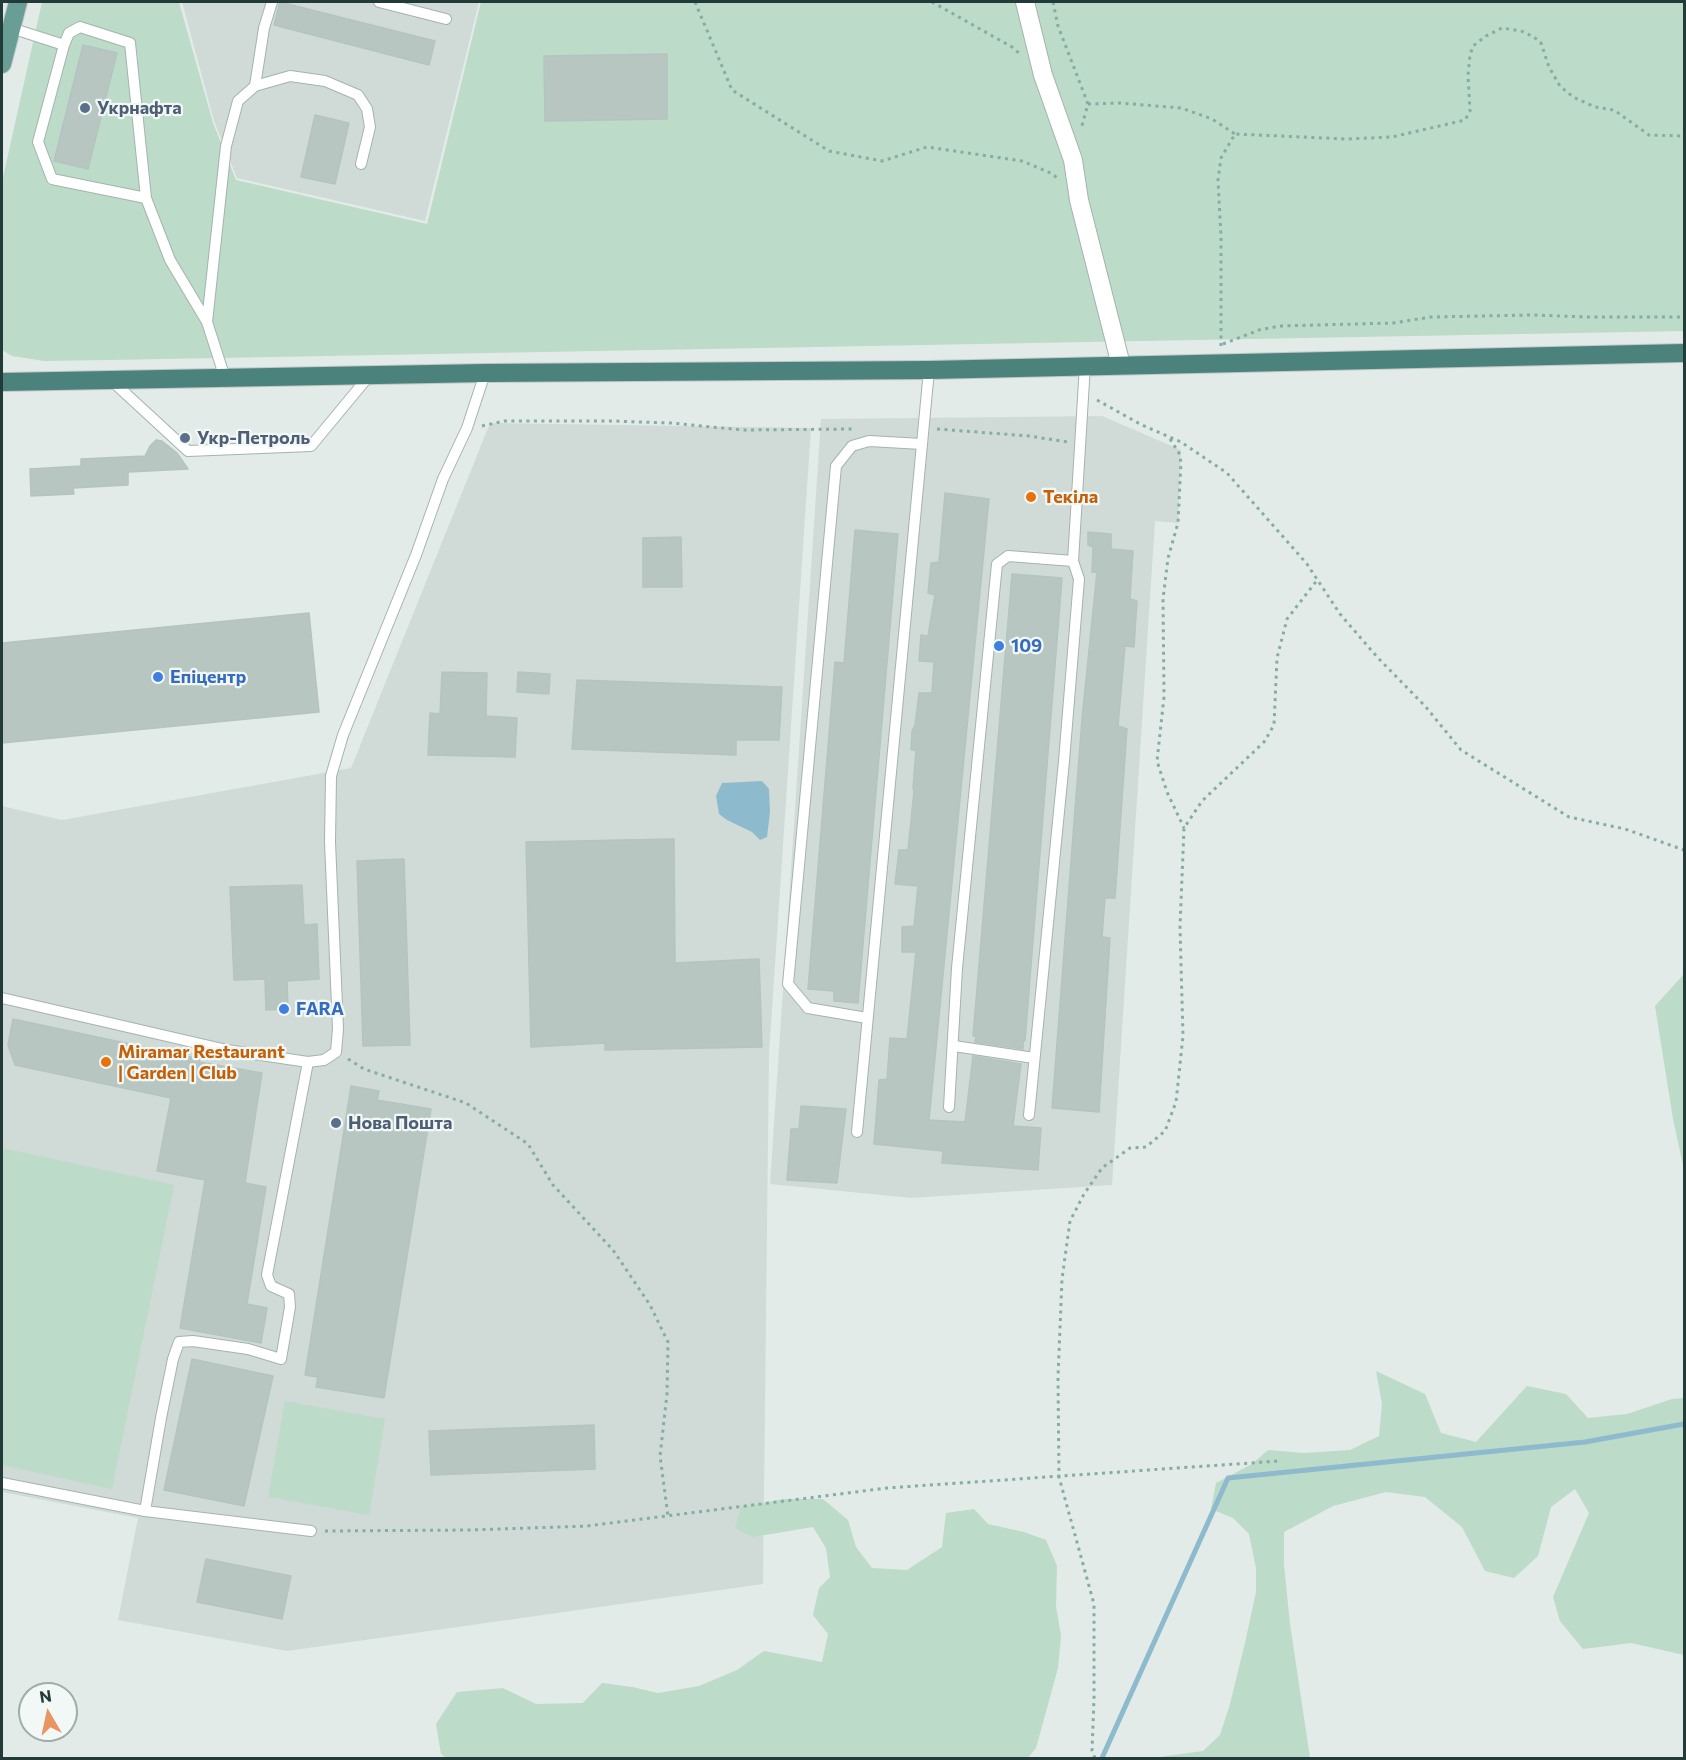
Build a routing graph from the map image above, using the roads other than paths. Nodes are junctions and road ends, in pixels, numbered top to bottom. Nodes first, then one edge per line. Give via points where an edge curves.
1 (18, 2) edge
2 (272, 2) edge
3 (379, 2) edge
4 (1025, 2) edge
5 (446, 20) dead end
6 (11, 28) junction
7 (64, 45) junction
8 (2, 64) edge
9 (255, 86) junction
10 (361, 164) dead end
11 (146, 198) junction
12 (207, 322) junction
13 (1684, 353) edge
14 (1085, 365) junction
15 (1121, 365) junction
16 (929, 370) junction
17 (485, 374) junction
18 (369, 376) junction
19 (225, 378) junction
20 (112, 380) junction
21 (2, 382) edge
22 (922, 444) junction
23 (1073, 561) junction
24 (2, 998) edge
25 (867, 1018) junction
26 (954, 1046) junction
27 (1034, 1058) junction
28 (309, 1062) junction
29 (949, 1107) dead end
30 (1029, 1115) dead end
31 (857, 1132) dead end
32 (2, 1483) edge
33 (145, 1511) junction
34 (311, 1531) road end

1 - 6 main road
2 - 9 lane
3 - 5 lane
4 - 15 street via 1043,75 1073,160 1079,200
6 - 7 lane
6 - 8 main road
7 - 11 lane via 69,33 80,27 130,43
7 - 11 lane via 38,142 52,179
9 - 10 lane via 290,76 325,81 358,95 367,109 370,127
9 - 12 lane via 238,101 226,146
11 - 12 lane via 170,260
12 - 19 lane
13 - 15 highway
14 - 15 highway
14 - 16 highway
14 - 23 lane
16 - 17 highway
16 - 22 lane
17 - 18 highway
17 - 28 lane via 467,428 443,479 343,735 332,776 330,842 338,1029 336,1052 324,1060
18 - 19 highway
18 - 20 lane via 311,446 188,451
19 - 20 highway
20 - 21 highway
22 - 25 lane
22 - 25 lane via 869,441 852,446 836,466 788,984 808,1008
23 - 26 lane via 1008,556 997,564 957,968
23 - 27 lane via 1079,579
24 - 28 lane via 227,1050
25 - 31 lane
26 - 27 lane
26 - 29 lane
27 - 30 lane
28 - 33 lane via 267,1275 271,1286 289,1294 281,1359 248,1349 179,1342
32 - 33 lane
33 - 34 lane

